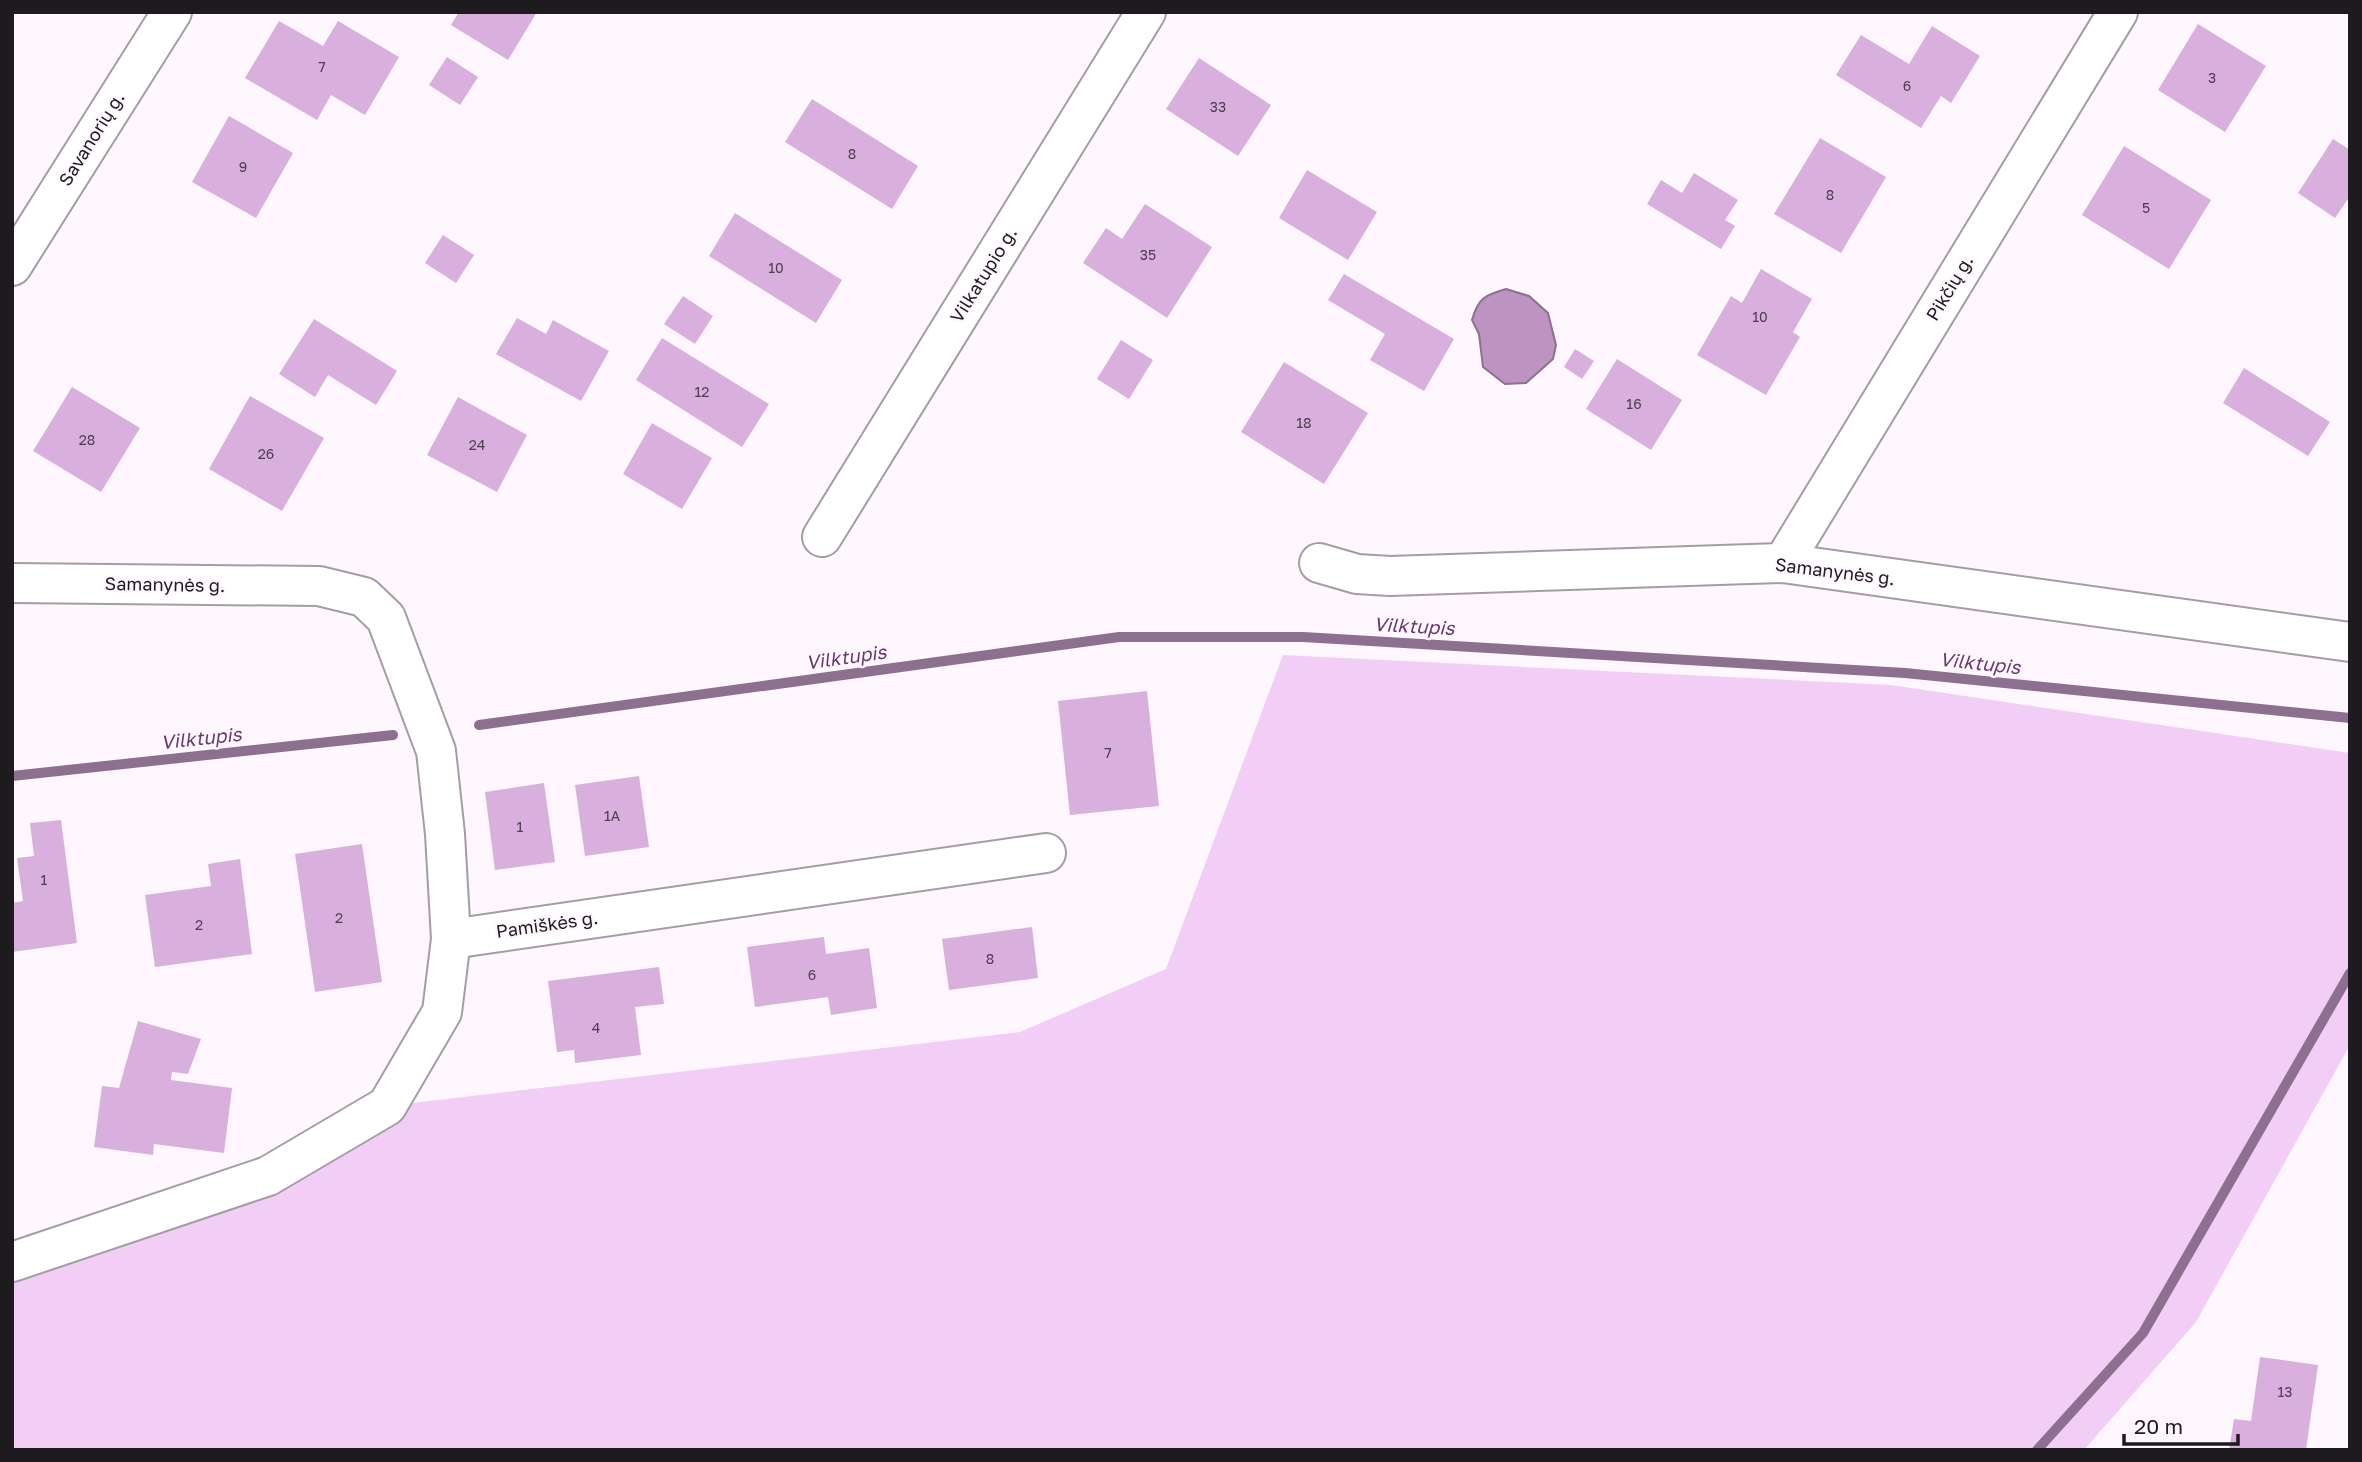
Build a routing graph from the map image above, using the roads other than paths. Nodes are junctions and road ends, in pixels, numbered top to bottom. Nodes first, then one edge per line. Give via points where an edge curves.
1 (172, 12) edge
2 (1146, 12) edge
3 (2118, 12) edge
4 (12, 266) edge
5 (822, 537) dead end
6 (1319, 563) dead end
7 (1783, 563) junction
8 (12, 583) edge
9 (2350, 642) edge
10 (1046, 853) dead end
11 (451, 939) junction
12 (12, 1262) edge

1 - 4 street, Savanorių g.
2 - 5 street, Vilkatupio g.
3 - 7 street, Pikčių g.
6 - 7 street, Samanynės g. via 1357,574 1390,576
7 - 9 street, Samanynės g.
8 - 11 street, Samanynės g. via 319,586 364,597 386,618 436,751
10 - 11 street, Pamiškės g.
11 - 12 street via 442,1012 387,1106 268,1176

